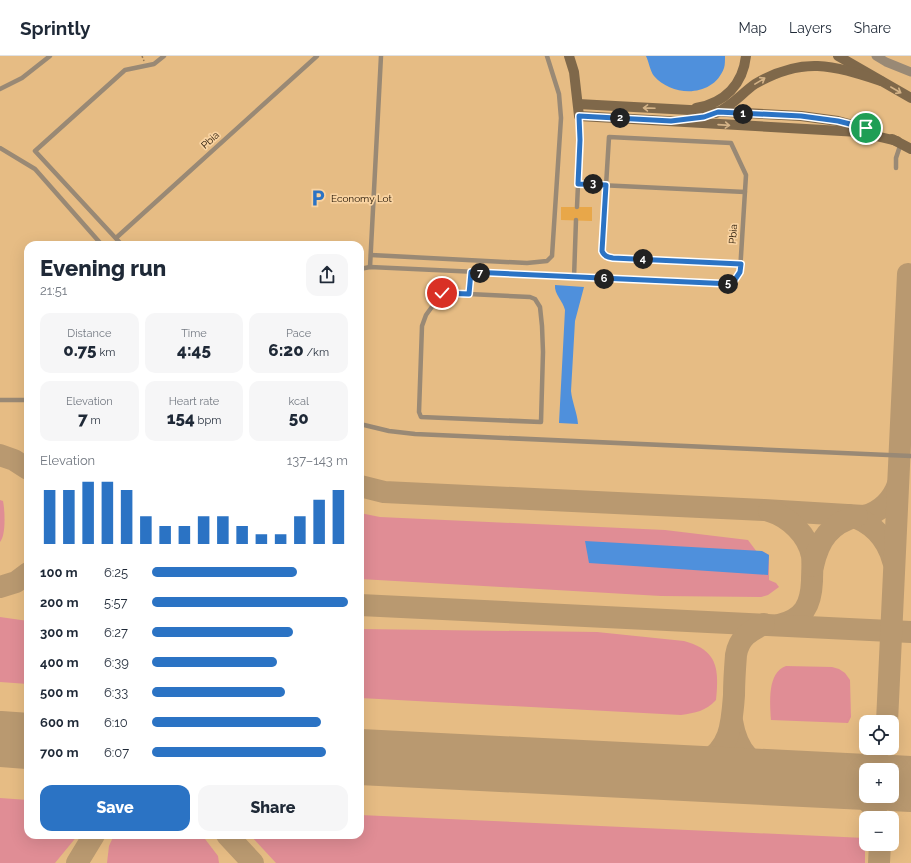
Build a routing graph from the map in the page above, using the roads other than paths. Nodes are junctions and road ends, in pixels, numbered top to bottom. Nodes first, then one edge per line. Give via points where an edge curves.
1 (50, 56) edge
2 (164, 56) edge
3 (317, 56) edge
4 (380, 56) edge
5 (548, 56) edge
6 (569, 56) edge
7 (746, 56) edge
8 (838, 56) edge
9 (876, 56) edge
10 (911, 72) edge
11 (881, 81) junction
12 (0, 88) edge
13 (911, 98) edge
14 (578, 104) junction
15 (688, 110) junction
16 (718, 112) junction
17 (579, 116) junction
18 (671, 121) junction
19 (899, 142) junction
20 (0, 148) edge
21 (911, 149) edge
22 (896, 168) dead end
23 (578, 184) junction
24 (606, 185) junction
25 (745, 192) junction
26 (577, 207) dead end
27 (576, 220) dead end
28 (116, 238) junction
29 (98, 241) edge
30 (119, 241) edge
31 (371, 255) junction
32 (741, 264) junction
33 (370, 267) junction
34 (364, 268) edge
35 (471, 272) junction
36 (574, 278) junction
37 (469, 294) junction
38 (0, 400) edge
39 (24, 400) edge
40 (364, 425) edge
41 (911, 456) edge

1 - 12 lane via 22,78
2 - 28 lane via 154,64 125,70 35,151
3 - 28 lane, Pbia
4 - 31 lane
5 - 31 lane via 559,94 561,118 552,256 547,261 528,263
6 - 14 street
7 - 15 street via 743,72 734,87 713,103
8 - 11 street
9 - 10 street
11 -> 13 street
16 -> 11 street via 754,84 796,65 837,66
15 -> 14 street
14 - 17 street
15 - 16 street
16 - 18 street via 698,118
16 - 19 street via 801,116 838,121 866,128
17 - 18 street
17 - 23 lane
18 -> 19 street via 859,132
19 - 21 street
19 - 22 lane
20 - 29 lane via 35,169
23 - 24 lane
23 - 26 lane
24 - 25 lane
24 - 25 lane, Pbia via 609,137 731,143 746,175
24 - 32 lane via 602,251 604,255
25 - 32 lane, Pbia
27 - 36 lane
28 - 30 lane
31 - 33 lane
32 - 36 lane, Pbia via 740,272 732,284
33 - 34 lane, Pbia
33 - 35 lane, Pbia
35 - 36 lane, Pbia
35 - 37 lane
37 - 37 lane via 442,293 426,315 422,326 419,412 421,417 541,422 543,352 538,303 530,297
38 - 39 lane
40 - 41 lane via 415,434

